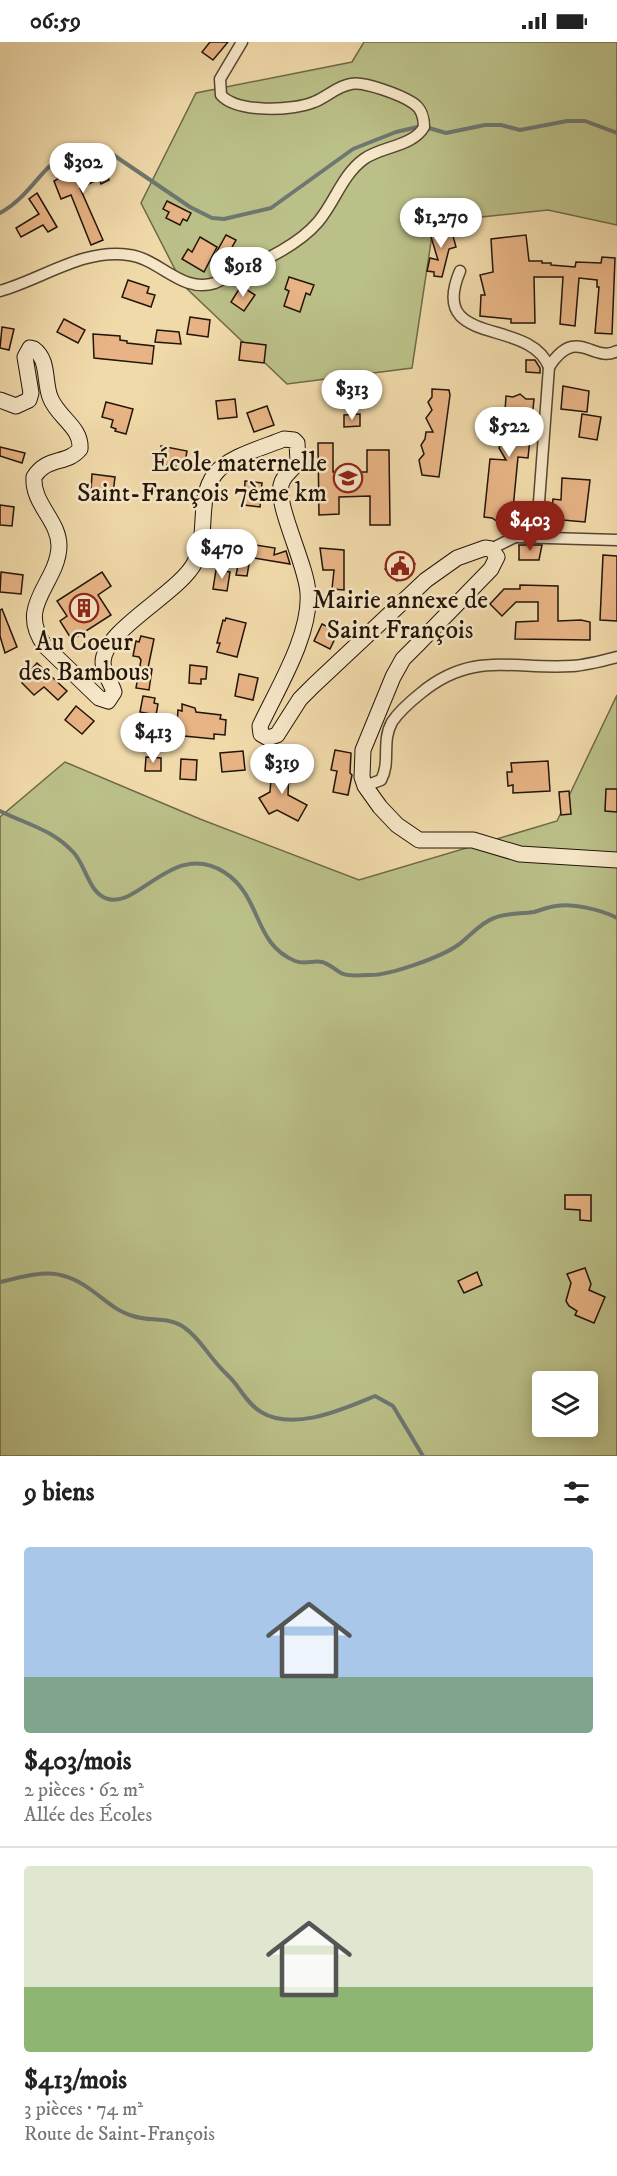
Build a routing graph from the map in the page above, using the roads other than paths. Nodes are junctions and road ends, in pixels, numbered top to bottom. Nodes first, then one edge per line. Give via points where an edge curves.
1 (242, 42) edge
2 (460, 270) dead end
3 (0, 291) edge
4 (617, 351) edge
5 (549, 367) junction
6 (0, 400) edge
7 (514, 537) junction
8 (617, 540) edge
9 (491, 549) junction
10 (617, 657) edge
11 (365, 786) junction
12 (617, 860) edge

1 - 3 street via 219,79 221,95 231,103 294,108 314,103 341,87 361,84 412,102 424,121 421,132 355,166 324,215 298,240 215,283 192,285 138,257 118,254 81,260
2 - 5 street via 453,293 455,311 460,317 533,347
4 - 5 street via 575,346 558,353
5 - 7 street via 539,502 528,524
6 - 9 main road via 16,406 29,400 32,393 25,357 30,348 34,349 45,365 50,400 79,436 80,449 74,456 49,462 34,477 34,490 57,533 59,546 36,604 34,622 45,646 105,701 114,692 103,663 105,654 128,625 196,562 205,498 216,472 284,439 294,440 299,454 295,467 281,483 280,499 300,553 309,595 303,628 279,691 260,726 261,734 268,738 278,735 300,699 426,580 457,558
7 - 8 street
7 - 9 street
9 - 11 main road via 497,557 491,569 417,644 393,677 363,750
10 - 11 street via 572,666 490,664 459,670 443,678 406,705 392,723 385,739 387,770 381,780
11 - 12 main road via 380,807 419,840 472,840 520,854

